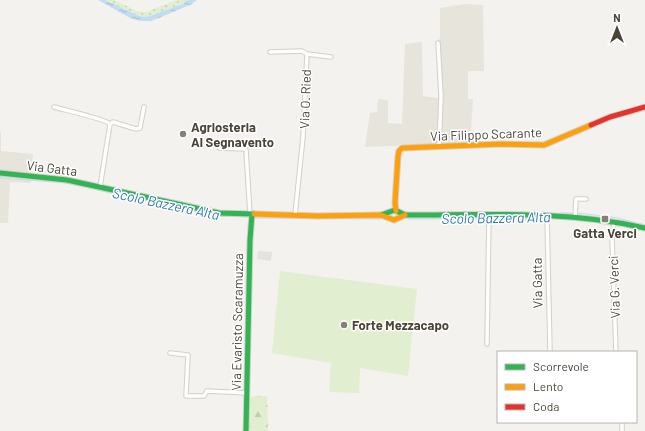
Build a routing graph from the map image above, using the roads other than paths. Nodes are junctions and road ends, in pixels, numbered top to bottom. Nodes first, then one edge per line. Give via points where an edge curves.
1 (438, 43) dead end
2 (270, 52) dead end
3 (306, 54) junction
4 (331, 57) dead end
5 (54, 107) dead end
6 (144, 107) dead end
7 (645, 107) edge
8 (110, 124) junction
9 (439, 147) junction
10 (219, 148) dead end
11 (0, 173) edge
12 (100, 186) junction
13 (586, 198) dead end
14 (251, 214) junction
15 (394, 214) junction
16 (295, 215) junction
17 (489, 217) junction
18 (547, 217) junction
19 (575, 217) junction
20 (614, 222) junction
21 (645, 228) edge
22 (487, 344) dead end
23 (550, 351) dead end
24 (616, 351) edge
25 (170, 354) dead end
26 (247, 393) junction
27 (246, 431) edge

1 - 9 street via 441,96
2 - 3 street, Via O. Ried
3 - 4 street, Via O. Ried
3 - 16 street, Via O. Ried via 303,143
5 - 8 street via 106,120
6 - 8 street via 140,128 113,122
7 - 9 street, Via Filippo Scarante via 610,117 544,145
8 - 12 street
9 - 15 street, Via Filippo Scarante via 406,146 400,150
10 - 14 street via 246,150
11 - 12 street, Via Gatta via 55,178
12 - 14 street, Via Gatta via 213,212
13 - 19 street via 576,199
14 - 16 street, Via Gatta
14 - 26 street, Via Evaristo Scaramuzza
15 - 16 street, Via Gatta
15 - 17 street
17 - 18 street
17 - 22 street
18 - 19 street
18 - 23 street, Via Gatta
19 - 20 street
20 - 21 street
20 - 24 street, Via G. Verci via 612,238
25 - 26 street via 188,355 186,396 204,396 207,391
26 - 27 street, Via Evaristo Scaramuzza

